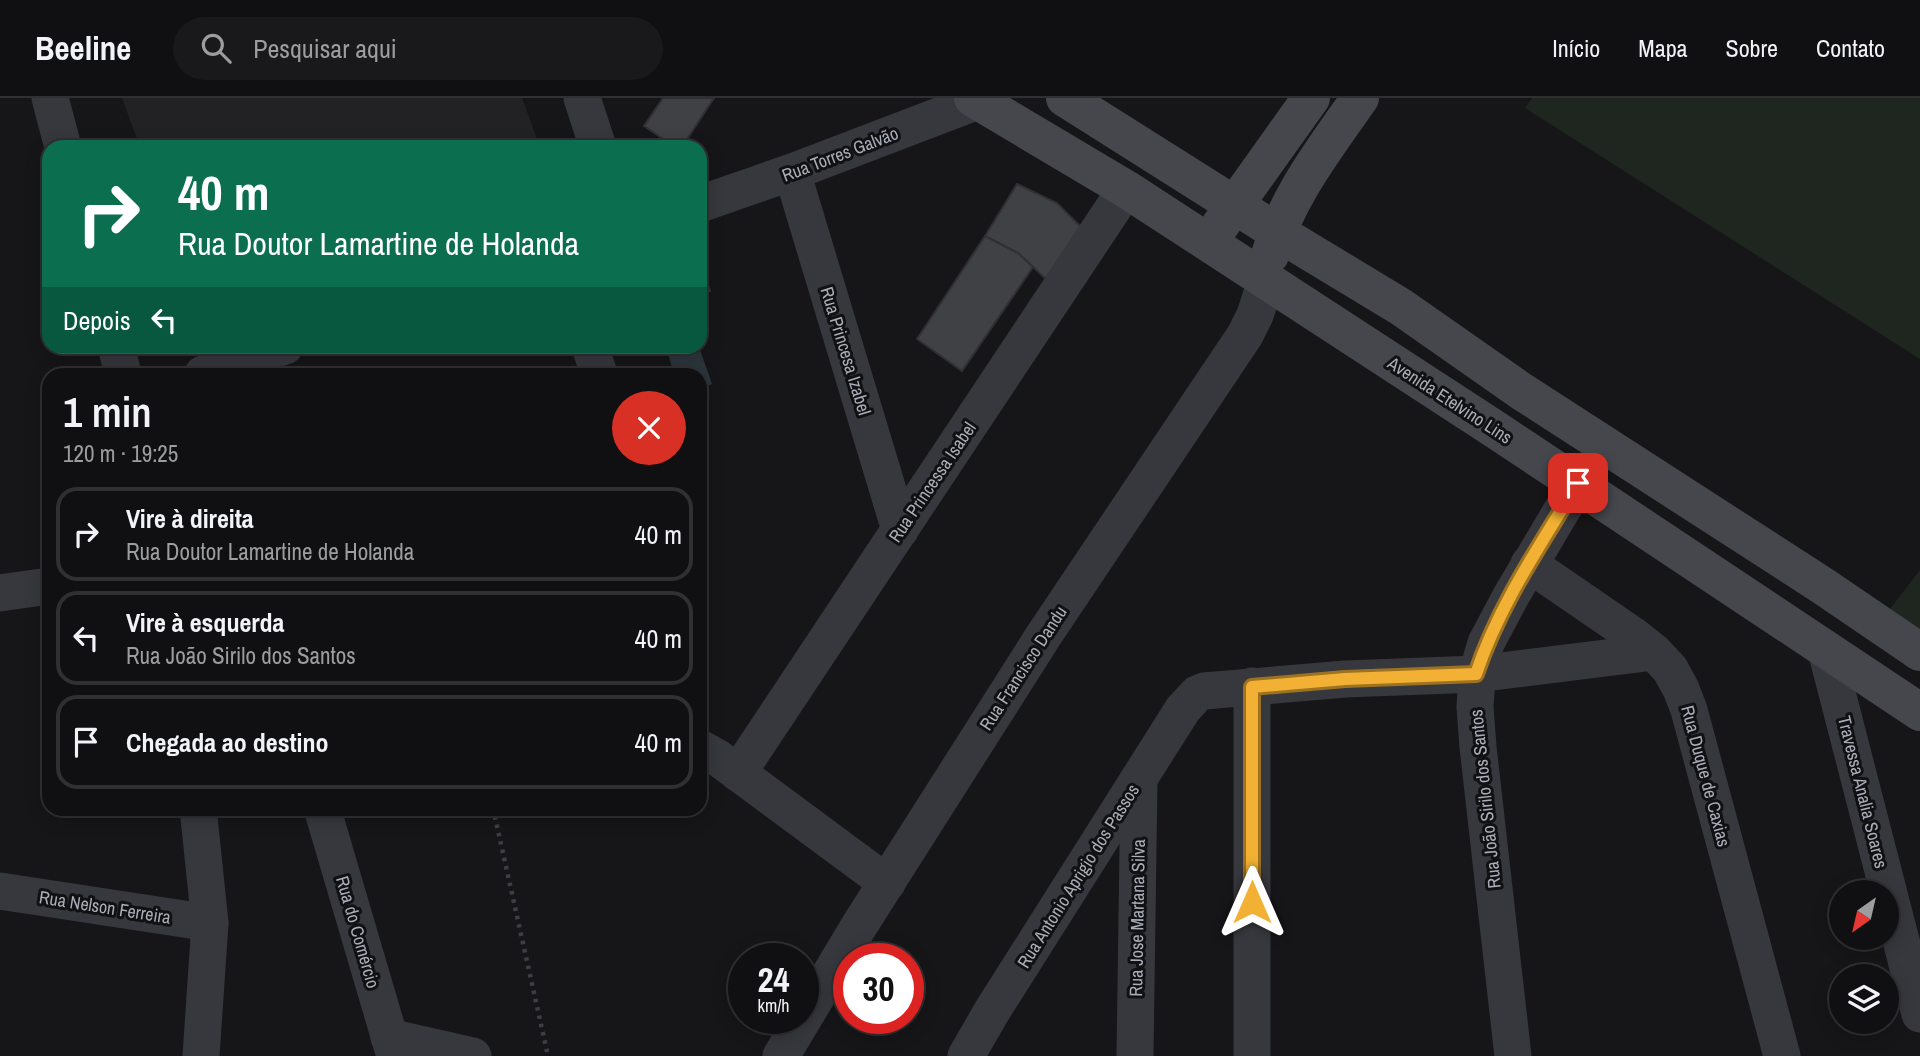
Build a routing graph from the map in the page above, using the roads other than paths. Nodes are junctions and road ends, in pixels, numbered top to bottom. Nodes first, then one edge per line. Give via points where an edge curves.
1 (50, 98) edge
2 (582, 98) edge
3 (1065, 98) edge
4 (1360, 98) edge
5 (976, 100) edge
6 (1303, 103) edge
7 (61, 140) edge
8 (596, 140) edge
9 (792, 173) junction
10 (1126, 190) junction
11 (707, 202) edge
12 (1235, 206) junction
13 (1277, 232) junction
14 (1208, 243) junction
15 (1266, 281) junction
16 (262, 354) edge
17 (221, 368) edge
18 (1521, 391) junction
19 (1496, 430) junction
20 (1578, 483) junction
21 (900, 530) junction
22 (1529, 564) junction
23 (42, 587) edge
24 (0, 593) edge
25 (1826, 650) junction
26 (1654, 652) junction
27 (1920, 652) edge
28 (1476, 674) junction
29 (1252, 687) junction
30 (1920, 712) edge
31 (707, 751) edge
32 (738, 773) junction
33 (1139, 779) junction
34 (199, 816) edge
35 (324, 816) edge
36 (887, 883) junction
37 (0, 891) edge
38 (210, 923) junction
39 (1920, 1014) edge
40 (392, 1047) edge
41 (201, 1056) edge
42 (473, 1056) edge
43 (781, 1056) edge
44 (966, 1056) edge
45 (1135, 1056) edge
46 (1252, 1056) edge
47 (1513, 1056) edge
48 (1782, 1056) edge

1 - 7 street
2 - 8 street
3 - 12 main road
4 - 13 main road via 1310,169
5 - 9 street, Rua Torres Galvão
5 - 10 main road, Avenida Etelvino Lins
6 - 12 main road
9 - 11 street, Rua Torres Galvão
9 - 21 street, Rua Princesa Izabel
10 - 14 main road, Avenida Etelvino Lins
10 - 21 street, Rua Princessa Isabel
12 - 13 main road
12 - 14 main road
13 - 15 main road
13 - 18 main road via 1401,307
14 - 15 main road, Avenida Etelvino Lins
15 - 19 main road, Avenida Etelvino Lins
15 - 36 street, Rua Francisco Dandu via 1245,335 1044,635
16 - 17 street
18 - 19 main road
18 - 27 main road
19 - 20 main road, Avenida Etelvino Lins
20 - 22 street, Rua João Sirilo dos Santos
20 - 25 main road, Avenida Etelvino Lins
21 - 32 street, Rua Princessa Isabel
22 - 26 street, Rua Duque de Caxias
22 - 28 street, Rua João Sirilo dos Santos via 1486,643
23 - 24 street
25 - 30 main road, Avenida Etelvino Lins
25 - 39 street, Travessa Analia Soares
26 - 28 street
26 - 48 street, Rua Duque de Caxias via 1670,669 1689,710
28 - 29 street
28 - 47 street, Rua João Sirilo dos Santos via 1478,747
29 - 33 street, Rua Antonio Aprigio dos Passos via 1204,691 1192,698
29 - 46 street
31 - 32 street
32 - 36 street
33 - 44 street, Rua Antonio Aprigio dos Passos
33 - 45 street, Rua Jose Martana Silva
34 - 38 street
35 - 40 street, Rua do Comércio
36 - 43 street, Rua Francisco Dandu
37 - 38 street, Rua Nelson Ferreira
38 - 41 street
40 - 42 street

